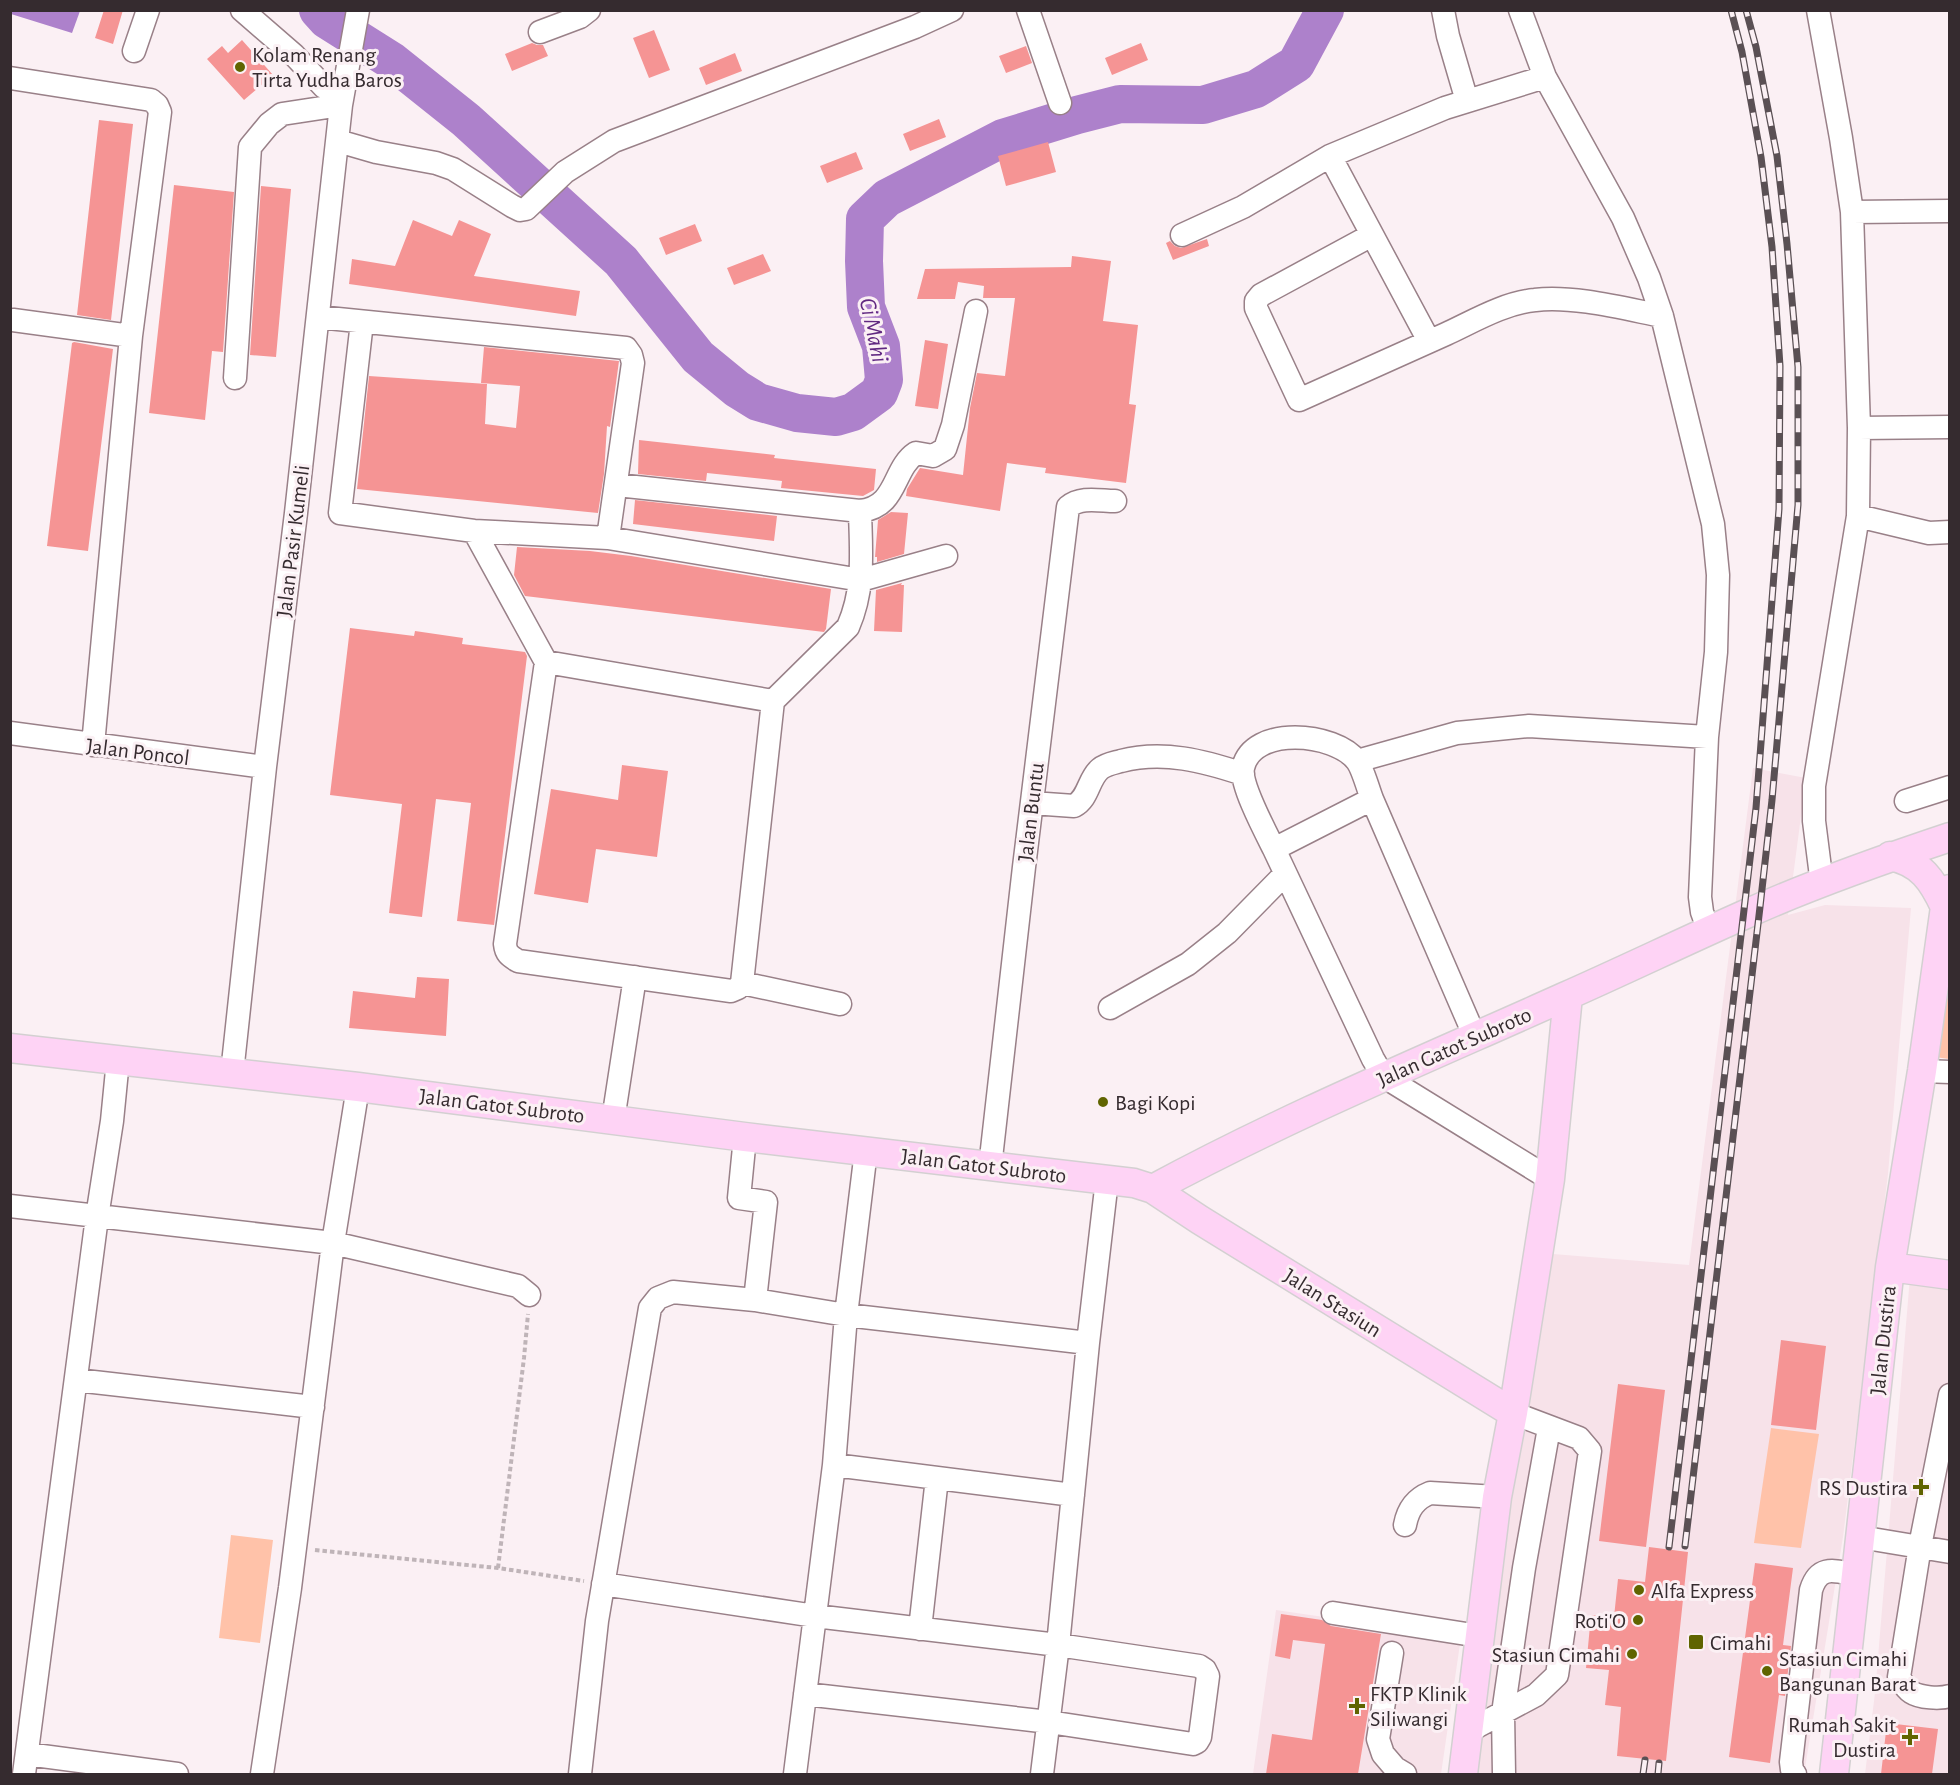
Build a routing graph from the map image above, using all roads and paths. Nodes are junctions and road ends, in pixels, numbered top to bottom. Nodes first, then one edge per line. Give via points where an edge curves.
1 (148, 10) edge
2 (242, 10) edge
3 (358, 10) edge
4 (589, 10) edge
5 (952, 10) edge
6 (1028, 10) edge
7 (1443, 10) edge
8 (1520, 10) edge
9 (1818, 10) edge
10 (911, 19) edge
11 (540, 32) dead end
12 (134, 51) dead end
13 (1545, 77) junction
14 (10, 78) edge
15 (344, 92) junction
16 (1467, 101) junction
17 (1060, 103) dead end
18 (338, 141) junction
19 (1330, 156) junction
20 (1950, 211) edge
21 (1852, 212) junction
22 (1182, 235) dead end
23 (1372, 235) junction
24 (976, 311) dead end
25 (1662, 316) junction
26 (318, 317) junction
27 (13, 320) dead end
28 (362, 321) junction
29 (131, 336) junction
30 (1429, 341) junction
31 (235, 378) dead end
32 (1950, 427) edge
33 (1859, 428) junction
34 (616, 485) junction
35 (1115, 501) dead end
36 (860, 511) junction
37 (1858, 516) junction
38 (474, 531) junction
39 (1950, 532) edge
40 (608, 538) junction
41 (946, 556) dead end
42 (861, 580) junction
43 (546, 662) junction
44 (773, 701) junction
45 (10, 733) edge
46 (1707, 737) junction
47 (93, 745) junction
48 (1357, 761) junction
49 (265, 767) junction
50 (1243, 774) junction
51 (1950, 787) edge
52 (1372, 799) junction
53 (1906, 801) dead end
54 (1032, 803) junction
55 (1950, 837) edge
56 (1274, 849) junction
57 (1890, 856) junction
58 (1285, 874) junction
59 (1822, 884) junction
60 (1947, 898) edge
61 (1709, 931) junction
62 (635, 977) junction
63 (742, 983) junction
64 (1568, 996) junction
65 (840, 1004) dead end
66 (1110, 1008) dead end
67 (1475, 1037) junction
68 (10, 1048) edge
69 (118, 1060) junction
70 (1936, 1071) edge
71 (232, 1073) junction
72 (1383, 1076) junction
73 (358, 1087) junction
74 (613, 1120) junction
75 (745, 1137) junction
76 (866, 1151) junction
77 (1211, 1158) junction
78 (990, 1167) junction
79 (1550, 1179) junction
80 (1107, 1180) junction
81 (1153, 1189) junction
82 (10, 1206) edge
83 (97, 1217) junction
84 (1200, 1220) junction
85 (333, 1243) junction
86 (1890, 1267) junction
87 (1950, 1275) edge
88 (529, 1295) joint
89 (755, 1300) junction
90 (846, 1315) junction
91 (1088, 1343) junction
92 (76, 1380) junction
93 (1948, 1406) edge
94 (313, 1407) junction
95 (1513, 1413) junction
96 (1550, 1428) junction
97 (834, 1465) junction
98 (937, 1478) junction
99 (1073, 1495) junction
100 (1497, 1497) junction
101 (1939, 1499) edge
102 (1405, 1525) dead end
103 (1860, 1537) junction
104 (1920, 1546) junction
105 (295, 1548) junction
106 (1950, 1552) edge
107 (498, 1568) junction
108 (1856, 1575) junction
109 (603, 1584) junction
110 (1333, 1613) dead end
111 (815, 1616) junction
112 (920, 1629) junction
113 (1479, 1636) junction
114 (1058, 1645) junction
115 (1392, 1653) dead end
116 (805, 1694) junction
117 (1950, 1696) edge
118 (1503, 1713) junction
119 (1049, 1722) junction
120 (1467, 1734) junction
121 (25, 1764) edge
122 (177, 1774) edge
123 (262, 1774) edge
124 (580, 1774) edge
125 (795, 1774) edge
126 (1042, 1774) edge
127 (1406, 1774) edge
128 (1462, 1774) edge
129 (1504, 1774) edge
130 (1795, 1774) edge
131 (1834, 1774) edge

1 - 12 street
2 - 15 street via 324,87
3 - 15 street, Jalan Pasir Kumeli
4 - 11 street
5 - 10 street
6 - 17 street
7 - 16 street
8 - 13 street
9 - 21 street
10 - 18 street via 614,141 573,166 526,209 520,210 453,169
13 - 16 street
13 - 25 street via 1623,218
14 - 29 street via 151,100 157,105 160,112
15 - 18 street, Jalan Pasir Kumeli
15 - 31 street via 282,114 250,147
16 - 19 street
18 - 26 street, Jalan Pasir Kumeli
19 - 22 street via 1243,207
19 - 23 street
20 - 21 street
21 - 33 street
23 - 30 street
23 - 30 street via 1256,301 1299,400
24 - 36 street via 945,449 933,456 916,453 908,458 886,497 870,510
25 - 30 street via 1538,299 1520,302
25 - 46 street via 1713,524 1718,575 1716,652
26 - 28 street
26 - 49 street, Jalan Pasir Kumeli
27 - 29 street
28 - 34 street via 626,348 633,363
28 - 38 street via 340,513
29 - 47 street
32 - 33 street
33 - 37 street
34 - 36 street
34 - 40 street
35 - 54 street, Jalan Buntu via 1081,500 1068,507
36 - 42 street
37 - 39 street via 1929,533
37 - 59 street via 1814,786
38 - 40 street
38 - 43 street
40 - 42 street
41 - 42 street
42 - 44 street via 848,627
43 - 44 street
43 - 62 street via 506,951 518,961
44 - 63 street
45 - 47 street, Jalan Poncol
46 - 48 street via 1529,726 1457,733
46 - 61 street via 1700,897
47 - 49 street, Jalan Poncol
48 - 50 street via 1324,740 1275,739 1260,746 1247,759
48 - 52 street
49 - 71 street, Jalan Pasir Kumeli
50 - 54 street via 1170,756 1138,757 1101,768 1080,803 1074,806
50 - 56 street
51 - 53 street
52 - 56 street
52 - 67 street
54 - 78 street, Jalan Buntu
55 - 57 main road, Jalan Gatot Subroto
56 - 58 street
57 - 59 main road, Jalan Gatot Subroto
57 - 60 main road, Jalan Dustira via 1915,865
58 - 66 street via 1227,933 1188,963
58 - 72 street
59 - 61 main road, Jalan Gatot Subroto
60 - 70 main road, Jalan Dustira
61 - 64 main road, Jalan Gatot Subroto
62 - 63 street via 731,991
62 - 74 street
63 - 65 street
64 - 67 main road, Jalan Gatot Subroto
64 - 79 main road
67 - 72 main road, Jalan Gatot Subroto
68 - 69 main road, Jalan Gatot Subroto
69 - 71 main road, Jalan Gatot Subroto
69 - 83 street
70 - 86 main road, Jalan Dustira
71 - 73 main road, Jalan Gatot Subroto
72 - 77 main road, Jalan Gatot Subroto
72 - 79 street
73 - 74 main road, Jalan Gatot Subroto
73 - 85 street
74 - 75 main road, Jalan Gatot Subroto
75 - 76 main road, Jalan Gatot Subroto
75 - 89 street via 739,1198 765,1202
76 - 78 main road, Jalan Gatot Subroto
76 - 90 street
77 - 81 main road, Jalan Gatot Subroto
77 - 84 main road via 1193,1182 1192,1201
78 - 80 main road, Jalan Gatot Subroto
79 - 95 main road
80 - 81 main road, Jalan Gatot Subroto
80 - 91 street
81 - 84 main road, Jalan Stasiun
82 - 83 street
83 - 85 street
83 - 92 street
84 - 95 main road, Jalan Stasiun
85 - 88 street via 519,1286
85 - 94 street
86 - 87 main road
86 - 103 main road, Jalan Dustira
88 - 107 path
89 - 90 street
89 - 109 street via 673,1292 658,1298 650,1308
90 - 91 street
90 - 97 street
91 - 99 street
92 - 94 street
92 - 121 street
93 - 101 street
94 - 105 street
95 - 96 street
95 - 100 main road
96 - 118 street
96 - 118 street via 1579,1438 1590,1450 1557,1674 1536,1695
97 - 98 street
97 - 111 street
98 - 99 street
98 - 112 street
99 - 114 street
100 - 102 street via 1430,1493 1420,1497 1408,1511
100 - 113 main road
101 - 104 street
103 - 104 street
103 - 108 main road, Jalan Dustira
104 - 106 street
104 - 117 street via 1899,1677 1911,1693
105 - 107 path
105 - 123 street
107 - 109 path
108 - 130 street via 1831,1571 1814,1579 1791,1762
108 - 131 main road, Jalan Dustira
109 - 111 street
109 - 124 street
110 - 113 street
111 - 112 street
111 - 116 street
112 - 114 street
113 - 120 main road
114 - 119 street
114 - 119 street via 1199,1666 1208,1676 1200,1737 1193,1744
115 - 127 street via 1378,1739 1383,1754
116 - 119 street
116 - 125 street
118 - 120 street
118 - 129 street
119 - 126 street
120 - 128 main road
121 - 122 street

